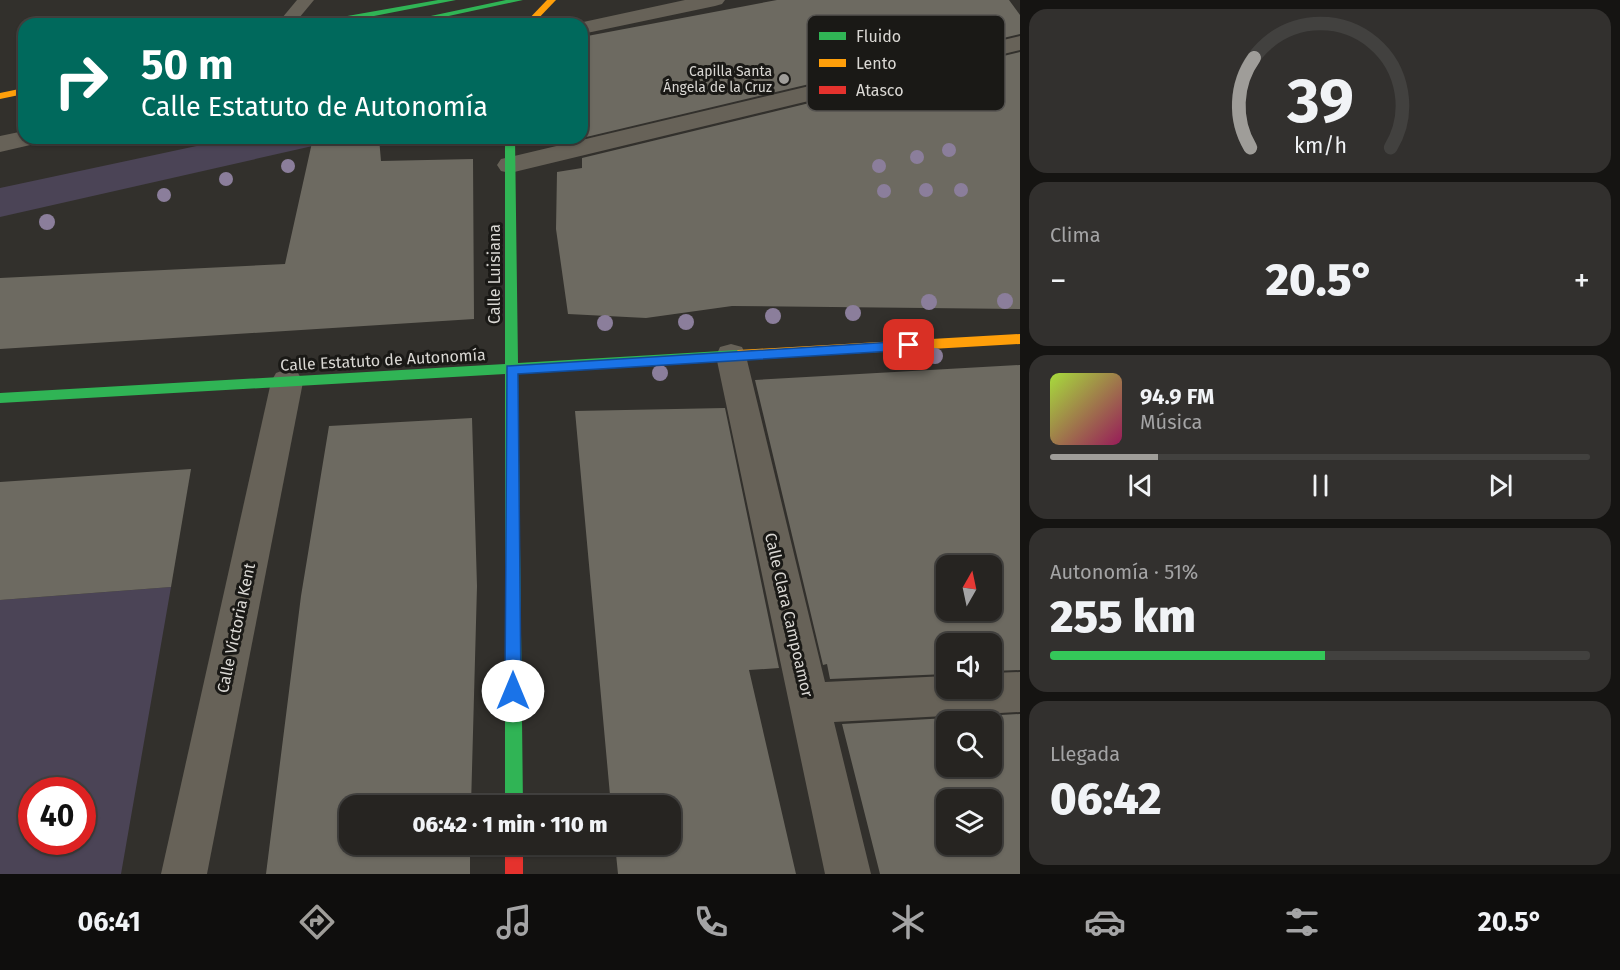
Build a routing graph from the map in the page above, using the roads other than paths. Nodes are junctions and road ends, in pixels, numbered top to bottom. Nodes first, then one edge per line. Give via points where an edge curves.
1 (306, 0) edge
2 (452, 0) edge
3 (519, 0) edge
4 (552, 0) edge
5 (715, 0) edge
6 (290, 18) edge
7 (352, 18) edge
8 (429, 18) edge
9 (534, 18) edge
10 (588, 27) edge
11 (1020, 43) edge
12 (1005, 47) edge
13 (18, 78) edge
14 (0, 81) edge
15 (18, 93) edge
16 (807, 94) edge
17 (0, 96) edge
18 (18, 140) edge
19 (0, 144) edge
20 (510, 144) edge
21 (510, 165) junction
22 (1020, 339) edge
23 (731, 356) junction
24 (511, 369) junction
25 (287, 382) junction
26 (0, 398) edge
27 (1020, 692) edge
28 (809, 703) junction
29 (514, 795) edge
30 (514, 855) edge
31 (184, 874) edge
32 (514, 874) edge
33 (848, 874) edge

1 - 6 lane
2 - 7 street
3 - 8 street
4 - 9 street
5 - 10 street
11 - 12 street
13 - 14 street
15 - 17 street
16 - 21 street
18 - 19 street
20 - 21 street, Calle Luisiana
21 - 24 street, Calle Luisiana
22 - 23 street, Calle Estatuto de Autonomía
23 - 24 street, Calle Estatuto de Autonomía
23 - 28 street, Calle Clara Campoamor
24 - 25 street, Calle Estatuto de Autonomía
24 - 29 street, Calle Luisiana
25 - 26 street, Calle Estatuto de Autonomía
25 - 31 street, Calle Victoria Kent
27 - 28 street
28 - 33 street, Calle Clara Campoamor
30 - 32 street

